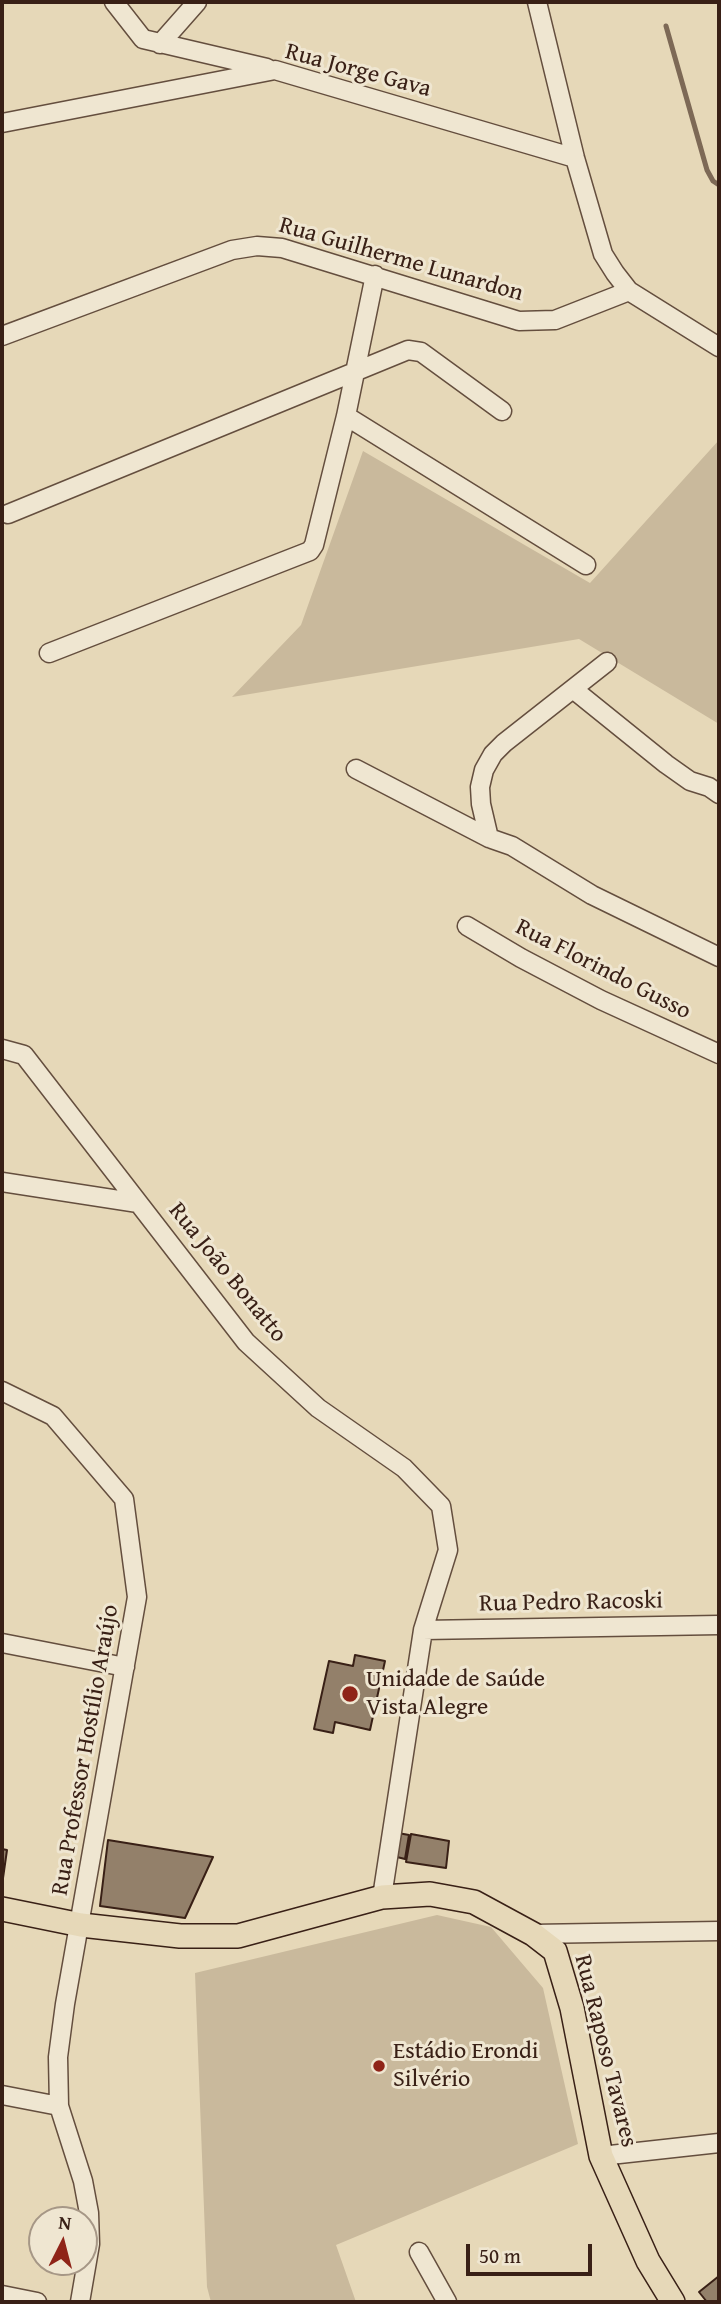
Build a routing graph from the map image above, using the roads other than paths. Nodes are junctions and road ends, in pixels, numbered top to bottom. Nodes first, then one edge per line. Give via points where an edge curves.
1 (114, 2) edge
2 (197, 2) edge
3 (537, 2) edge
4 (160, 44) junction
5 (275, 70) junction
6 (2, 123) edge
7 (575, 158) junction
8 (375, 275) junction
9 (629, 291) junction
10 (2, 336) edge
11 (719, 347) edge
12 (355, 370) junction
13 (502, 411) dead end
14 (346, 416) junction
15 (8, 514) dead end
16 (586, 565) dead end
17 (49, 653) dead end
18 (607, 662) dead end
19 (573, 690) junction
20 (356, 769) dead end
21 (719, 794) edge
22 (489, 838) junction
23 (467, 926) dead end
24 (719, 957) edge
25 (2, 1049) edge
26 (719, 1054) edge
27 (2, 1182) edge
28 (138, 1203) junction
29 (2, 1391) edge
30 (719, 1625) edge
31 (424, 1630) junction
32 (2, 1643) edge
33 (125, 1667) junction
34 (382, 1897) junction
35 (2, 1909) edge
36 (81, 1925) junction
37 (719, 1931) edge
38 (533, 1934) junction
39 (2, 2095) edge
40 (59, 2106) junction
41 (719, 2143) edge
42 (601, 2155) junction
43 (419, 2252) dead end
44 (2, 2295) edge
45 (37, 2302) edge
46 (80, 2302) edge
47 (447, 2302) edge
48 (673, 2302) edge

1 - 4 street via 143,40
2 - 4 street
3 - 7 street
4 - 5 street
5 - 6 street, Rua Jorge Gava
5 - 7 street, Rua Jorge Gava
7 - 9 street via 603,254
8 - 9 street, Rua Guilherme Lunardon via 519,321 555,320
8 - 10 street, Rua Guilherme Lunardon via 282,248 232,250
8 - 12 street
9 - 11 street
12 - 13 street via 408,350 421,352
12 - 14 street
12 - 15 street
14 - 16 street
14 - 17 street via 310,551
18 - 19 street
19 - 21 street via 666,764
19 - 22 street via 493,754 480,787
20 - 22 street
22 - 24 street
23 - 26 street, Rua Florindo Gusso via 601,1000
25 - 28 street, Rua João Bonatto via 24,1055
27 - 28 street
28 - 31 street, Rua João Bonatto via 246,1342 318,1408 404,1468 441,1506 448,1550
29 - 33 street, Rua Professor Hostílio Araújo via 53,1416 124,1499 137,1597
30 - 31 street, Rua Pedro Racoski
31 - 34 street
32 - 33 street
33 - 36 street, Rua Professor Hostílio Araújo
34 - 36 main road, Rua Raposo Tavares via 239,1936 180,1936
34 - 38 main road, Rua Raposo Tavares via 430,1894 474,1902
35 - 36 main road, Rua Raposo Tavares
36 - 40 street, Rua Professor Hostílio Araújo via 58,2057
37 - 38 street
38 - 42 main road, Rua Raposo Tavares via 555,1951 572,2008
39 - 40 street
40 - 46 street, Rua Professor Hostílio Araújo via 89,2213 90,2244
41 - 42 street
42 - 48 main road, Rua Raposo Tavares via 648,2260
43 - 47 street
44 - 45 street

